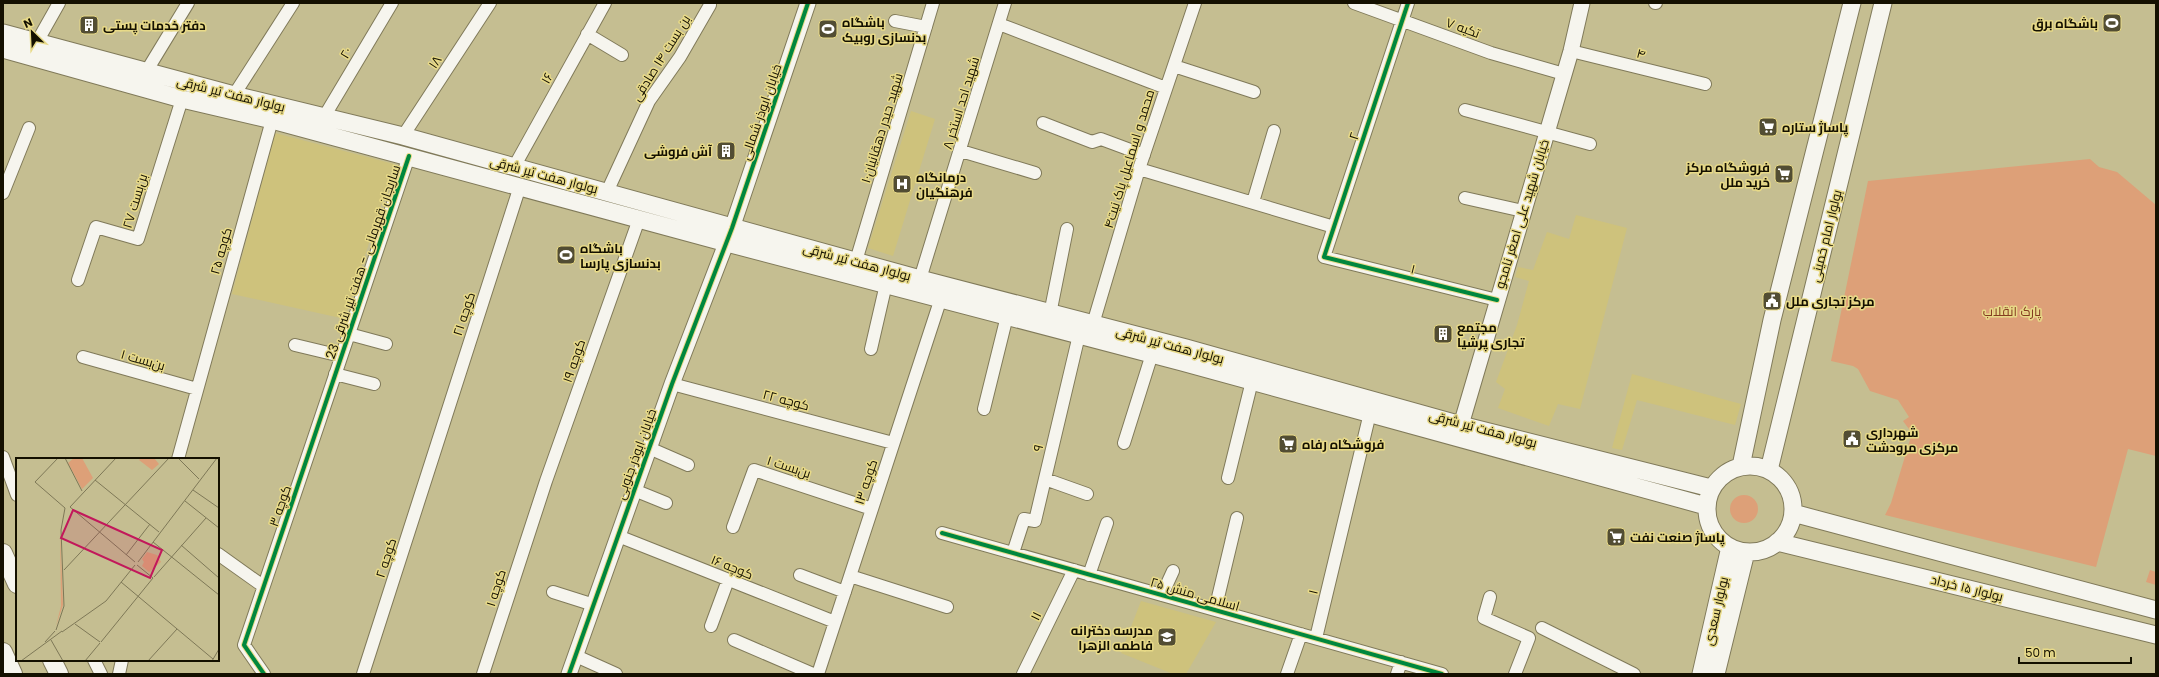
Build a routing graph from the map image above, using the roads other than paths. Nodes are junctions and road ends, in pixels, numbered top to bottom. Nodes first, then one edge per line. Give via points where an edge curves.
1 (59, 3) edge
2 (188, 3) edge
3 (293, 3) edge
4 (392, 3) edge
5 (490, 3) edge
6 (605, 3) edge
7 (808, 3) edge
8 (933, 3) edge
9 (1005, 3) edge
10 (1195, 3) edge
11 (1354, 3) edge
12 (1408, 3) edge
13 (1582, 3) edge
14 (1852, 3) edge
15 (1883, 3) edge
16 (710, 5) dead end
17 (1402, 20) junction
18 (895, 21) dead end
19 (999, 24) junction
20 (926, 27) junction
21 (3, 33) edge
22 (587, 34) junction
23 (37, 42) junction
24 (3, 49) edge
25 (1571, 51) junction
26 (622, 55) dead end
27 (1174, 66) junction
28 (146, 72) junction
29 (1564, 74) junction
30 (1705, 84) dead end
31 (1166, 88) junction
32 (1254, 92) dead end
33 (234, 95) junction
34 (182, 99) junction
35 (1465, 110) dead end
36 (324, 117) junction
37 (272, 120) junction
38 (1043, 123) dead end
39 (367, 127) junction
40 (29, 128) dead end
41 (1274, 131) dead end
42 (1547, 131) junction
43 (403, 136) junction
44 (361, 144) junction
45 (1590, 144) dead end
46 (961, 151) junction
47 (1144, 155) junction
48 (409, 156) junction
49 (514, 167) junction
50 (1139, 169) junction
51 (1035, 173) dead end
52 (520, 186) junction
53 (607, 192) junction
54 (3, 193) edge
55 (1465, 198) dead end
56 (1253, 202) junction
57 (1523, 211) junction
58 (639, 219) junction
59 (1334, 226) junction
60 (1067, 229) dead end
61 (729, 235) junction
62 (1324, 257) joint
63 (856, 262) junction
64 (78, 280) dead end
65 (920, 280) junction
66 (886, 284) junction
67 (941, 298) junction
68 (1497, 300) junction
69 (1050, 314) junction
70 (1007, 316) junction
71 (1093, 324) junction
72 (349, 334) junction
73 (1078, 335) junction
74 (386, 344) dead end
75 (295, 346) dead end
76 (871, 350) dead end
77 (1152, 354) junction
78 (1184, 355) junction
79 (341, 356) junction
80 (83, 358) dead end
81 (335, 374) junction
82 (1252, 381) junction
83 (374, 384) dead end
84 (672, 384) junction
85 (196, 389) junction
86 (984, 409) dead end
87 (1370, 413) junction
88 (1461, 425) junction
89 (893, 443) junction
90 (1124, 443) dead end
91 (649, 448) junction
92 (436, 450) joint
93 (3, 458) edge
94 (178, 458) edge
95 (688, 465) dead end
96 (1741, 466) junction
97 (1769, 470) junction
98 (1228, 478) dead end
99 (1045, 479) junction
100 (1711, 488) junction
101 (634, 490) junction
102 (16, 492) edge
103 (1087, 494) dead end
104 (666, 503) dead end
105 (1706, 506) junction
106 (872, 509) junction
107 (536, 512) joint
108 (1793, 512) junction
109 (1237, 518) dead end
110 (1107, 523) dead end
111 (733, 527) dead end
112 (942, 533) dead end
113 (618, 536) junction
114 (1777, 542) junction
115 (1730, 547) junction
116 (1746, 552) junction
117 (3, 553) edge
118 (1013, 553) junction
119 (219, 555) edge
120 (1074, 570) junction
121 (1173, 571) dead end
122 (800, 575) dead end
123 (1090, 575) junction
124 (850, 576) junction
125 (728, 580) junction
126 (16, 582) edge
127 (263, 586) junction
128 (553, 592) dead end
129 (845, 592) junction
130 (1162, 595) junction
131 (1490, 597) dead end
132 (594, 605) junction
133 (947, 606) dead end
134 (1214, 610) junction
135 (2156, 610) edge
136 (835, 622) junction
137 (711, 626) dead end
138 (1542, 628) dead end
139 (1301, 634) junction
140 (2156, 635) edge
141 (1316, 638) junction
142 (734, 640) dead end
143 (3, 652) edge
144 (576, 656) junction
145 (52, 661) edge
146 (94, 661) edge
147 (122, 661) edge
148 (1401, 662) junction
149 (13, 674) edge
150 (59, 674) edge
151 (101, 674) edge
152 (119, 674) edge
153 (264, 674) edge
154 (363, 674) edge
155 (482, 674) edge
156 (569, 674) edge
157 (616, 674) edge
158 (813, 674) edge
159 (818, 674) edge
160 (1023, 674) edge
161 (1287, 674) edge
162 (1396, 674) edge
163 (1442, 674) edge
164 (1515, 674) edge
165 (1634, 674) edge
166 (1701, 674) edge
167 (1716, 674) edge

1 - 23 street
2 - 28 street
3 - 33 street
4 - 36 street, ۲۰
5 - 43 street, ۱۸
6 - 22 street, ۱۶
7 - 61 street, خیابان ابوذر شمالی
8 - 20 street, شهید حیدر دهقانیان۱۰
9 - 19 street, شهید احد استخر ۸
10 - 27 street, محمد و اسماعیل پاک نیت۴
11 - 17 street, تکیه ۷
12 - 17 street, ۲
13 - 25 street, خیابان شهید علی اصغر نامجو
14 - 96 main road via 1772,320
15 - 97 main road, بولوار امام خمینی
16 - 53 street, بن بست ۱۴ صادقی via 680,57 649,101
17 - 29 street, تکیه ۷ via 1491,53
17 - 59 street, ۲
18 - 20 street
19 - 31 street
19 - 46 street, شهید احد استخر ۸
20 - 63 street, شهید حیدر دهقانیان۱۰
21 - 23 main road, بولوار هفت تیر شرقی
22 - 26 street
22 - 49 street, ۱۶
23 - 28 main road, بولوار هفت تیر شرقی
24 - 34 main road, بولوار هفت تیر شرقی
25 - 29 street, خیابان شهید علی اصغر نامجو
25 - 30 street, ۴
27 - 31 street, محمد و اسماعیل پاک نیت۴
27 - 32 street
28 - 33 main road, بولوار هفت تیر شرقی
29 - 42 street, خیابان شهید علی اصغر نامجو
31 - 47 street, محمد و اسماعیل پاک نیت۴
33 - 36 main road, بولوار هفت تیر شرقی
34 - 37 main road, بولوار هفت تیر شرقی
34 - 64 street, بن‌بست ۲۷ via 138,239 96,226
35 - 42 street
36 - 39 main road, بولوار هفت تیر شرقی
37 - 44 main road, بولوار هفت تیر شرقی
37 - 85 street, کوچه ۲۵
38 - 47 street via 1092,142 1101,139
39 - 43 main road, بولوار هفت تیر شرقی
39 - 44 main road
40 - 54 street
41 - 56 street
42 - 45 street
42 - 57 street, خیابان شهید علی اصغر نامجو
43 - 49 main road, بولوار هفت تیر شرقی
44 - 48 main road, بولوار هفت تیر شرقی
46 - 51 street
46 - 65 street, شهید احد استخر ۸
47 - 50 street, محمد و اسماعیل پاک نیت۴
48 - 52 main road, بولوار هفت تیر شرقی
48 - 72 street, ساریجان قهرمانی - هفت تیر شرقی 23
49 - 53 main road, بولوار هفت تیر شرقی
50 - 56 street
50 - 71 street, محمد و اسماعیل پاک نیت۴
52 - 58 main road, بولوار هفت تیر شرقی
52 - 92 street, کوچه ۲۱
53 - 61 main road, بولوار هفت تیر شرقی
55 - 57 street
56 - 59 street
57 - 68 street, خیابان شهید علی اصغر نامجو
58 - 61 main road, بولوار هفت تیر شرقی
58 - 107 street, کوچه ۱۹
59 - 62 street, ۲
60 - 69 street
61 - 63 main road, بولوار هفت تیر شرقی
61 - 66 main road, بولوار هفت تیر شرقی
61 - 84 street, خیابان ابوذر جنوبی
62 - 68 street, ۱
63 - 65 main road, بولوار هفت تیر شرقی
65 - 69 main road, بولوار هفت تیر شرقی
66 - 67 main road, بولوار هفت تیر شرقی
66 - 76 street
67 - 70 main road, بولوار هفت تیر شرقی
67 - 89 street, کوچه ۱۳
68 - 88 street, خیابان شهید علی اصغر نامجو
69 - 71 main road, بولوار هفت تیر شرقی
70 - 73 main road, بولوار هفت تیر شرقی
70 - 86 street
71 - 78 main road, بولوار هفت تیر شرقی
72 - 74 street
72 - 79 street, ساریجان قهرمانی - هفت تیر شرقی 23
73 - 77 main road, بولوار هفت تیر شرقی
73 - 99 street, ۹
75 - 79 street
77 - 78 main road, بولوار هفت تیر شرقی
77 - 90 street
78 - 82 main road, بولوار هفت تیر شرقی
78 - 88 main road, بولوار هفت تیر شرقی
79 - 81 street, ساریجان قهرمانی - هفت تیر شرقی 23
80 - 85 street, بن‌بست ۱
81 - 83 street
81 - 127 street, کوچه ۳
82 - 87 main road, بولوار هفت تیر شرقی
82 - 98 street
84 - 89 street, کوچه ۲۲
84 - 91 street, خیابان ابوذر جنوبی
85 - 94 street, کوچه ۲۵
87 - 105 main road, بولوار هفت تیر شرقی
87 - 141 street, ۱
88 - 100 main road, بولوار هفت تیر شرقی
89 - 106 street, کوچه ۱۳
91 - 95 street
91 - 101 street, خیابان ابوذر جنوبی
92 - 154 street, کوچه ۲
93 - 102 street
96 - 97 main road
96 - 100 main road via 1729,470
97 - 108 main road via 1780,477 1788,488
99 - 103 street
99 - 118 street, ۹ via 1035,521 1024,519
100 - 105 main road
101 - 104 street
101 - 113 street, خیابان ابوذر جنوبی
105 - 115 main road via 1708,522 1716,537
106 - 111 street, بن‌بست ۱ via 754,470
106 - 124 street, کوچه ۱۳
107 - 155 street, کوچه ۱
108 - 114 main road via 1790,523
108 - 135 main road
109 - 134 street
110 - 123 street
112 - 118 street, اسلامی منش ۲۵
113 - 125 street, کوچه ۱۶
113 - 132 street, خیابان ابوذر جنوبی
114 - 116 main road via 1768,548
114 - 140 main road, بولوار ۱۵ خرداد
115 - 116 main road
115 - 166 main road, بولوار سعدی
116 - 167 main road, بولوار سعدی
117 - 126 main road
118 - 120 street, اسلامی منش ۲۵
119 - 127 street
120 - 123 street, اسلامی منش ۲۵
120 - 160 street, ۱۱
121 - 130 street
122 - 129 street
123 - 130 street, اسلامی منش ۲۵
124 - 129 street, کوچه ۱۳
124 - 133 street
125 - 136 street, کوچه ۱۶
125 - 137 street
127 - 153 street, کوچه ۳ via 244,645
128 - 132 street
129 - 136 street, کوچه ۱۳
130 - 134 street, اسلامی منش ۲۵
131 - 164 street via 1484,618 1529,638
132 - 144 street, خیابان ابوذر جنوبی
134 - 139 street, اسلامی منش ۲۵
136 - 159 street, کوچه ۱۳
138 - 165 street
139 - 141 street, اسلامی منش ۲۵
139 - 161 street
141 - 148 street, اسلامی منش ۲۵
142 - 158 street
143 - 149 main road
144 - 156 street, خیابان ابوذر جنوبی
144 - 157 street
145 - 150 main road
146 - 151 street
147 - 152 street
148 - 162 street
148 - 163 street, اسلامی منش ۲۵

